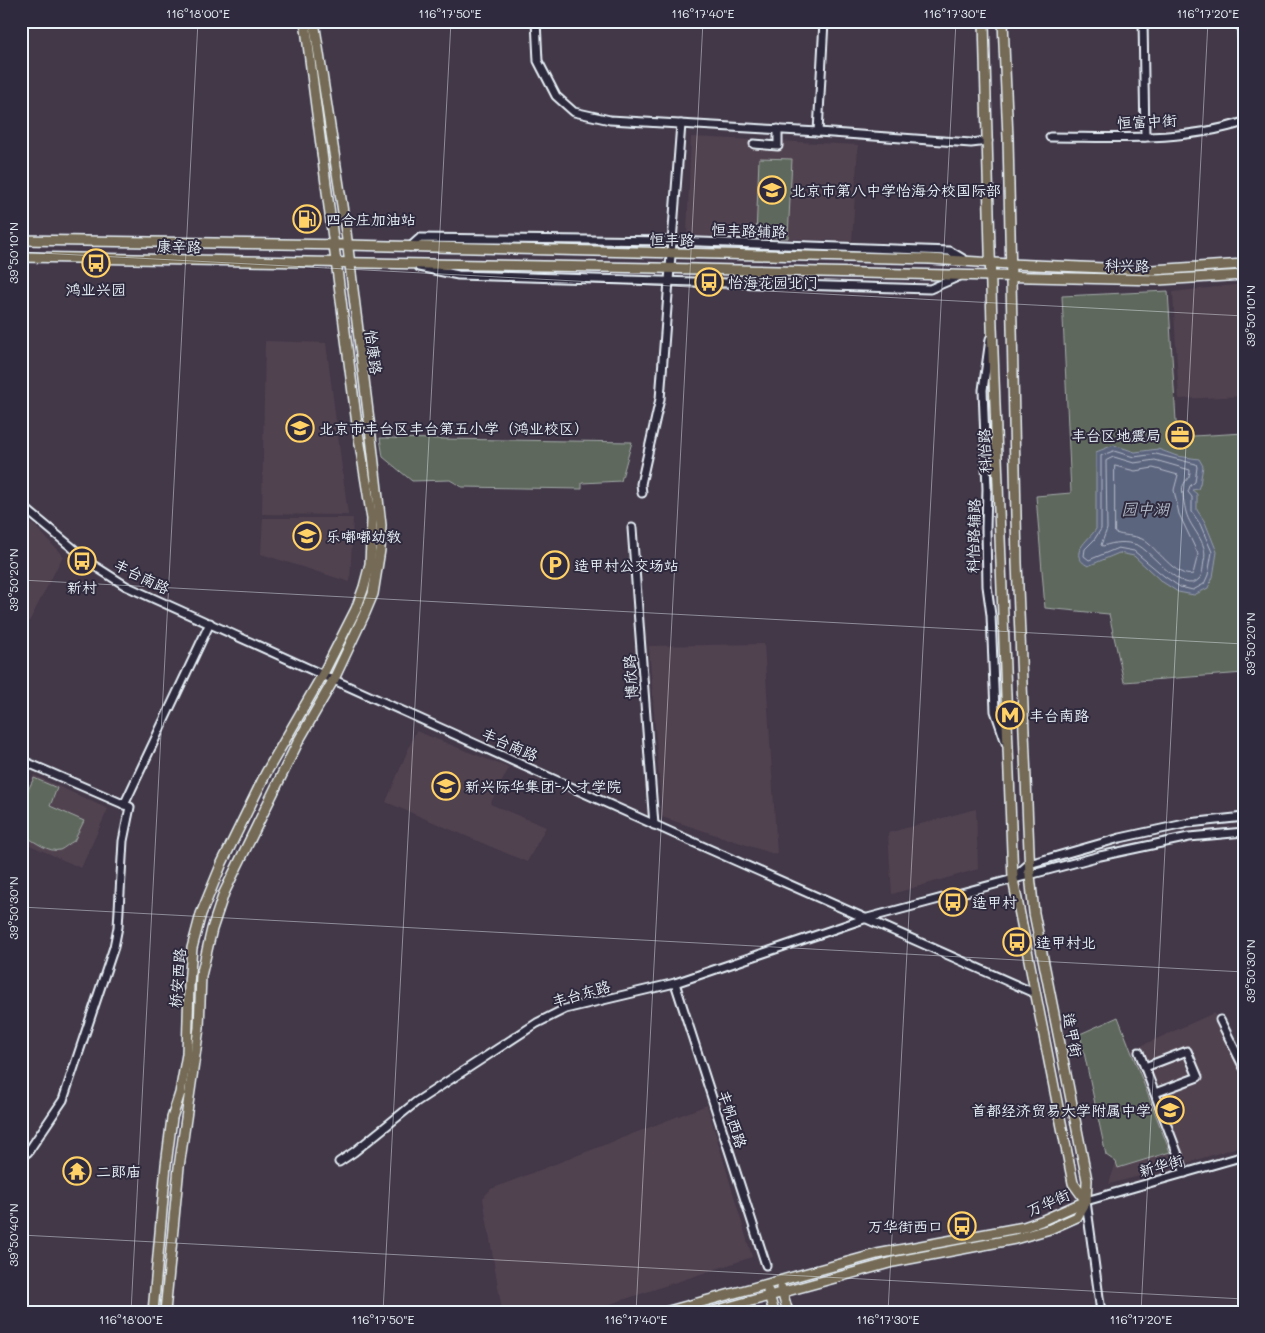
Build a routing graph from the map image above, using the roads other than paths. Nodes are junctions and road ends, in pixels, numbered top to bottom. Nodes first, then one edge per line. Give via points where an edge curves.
1 (305, 21) edge
2 (314, 21) edge
3 (536, 21) edge
4 (824, 21) edge
5 (984, 21) edge
6 (1003, 21) edge
7 (1143, 21) edge
8 (1244, 122) edge
9 (681, 124) junction
10 (778, 129) junction
11 (818, 132) junction
12 (1050, 137) dead end
13 (1145, 137) junction
14 (988, 141) junction
15 (754, 144) dead end
16 (21, 240) edge
17 (672, 241) junction
18 (334, 245) junction
19 (347, 245) junction
20 (410, 247) junction
21 (672, 253) junction
22 (21, 257) edge
23 (968, 261) junction
24 (336, 263) junction
25 (991, 263) junction
26 (349, 264) junction
27 (404, 264) junction
28 (1010, 264) junction
29 (1244, 264) edge
30 (670, 269) junction
31 (1244, 275) edge
32 (961, 276) junction
33 (992, 277) junction
34 (1010, 277) junction
35 (669, 282) junction
36 (992, 326) junction
37 (642, 494) dead end
38 (21, 505) edge
39 (632, 528) dead end
40 (210, 623) junction
41 (323, 674) junction
42 (334, 680) junction
43 (1007, 745) junction
44 (21, 760) edge
45 (127, 806) junction
46 (1244, 816) edge
47 (654, 825) junction
48 (1244, 832) edge
49 (1030, 864) junction
50 (1030, 875) junction
51 (1012, 879) junction
52 (864, 919) junction
53 (675, 983) junction
54 (1034, 993) junction
55 (1220, 1020) dead end
56 (1139, 1052) dead end
57 (1145, 1067) junction
58 (1244, 1068) edge
59 (1155, 1093) junction
60 (1244, 1156) edge
61 (21, 1157) edge
62 (339, 1162) dead end
63 (1185, 1173) junction
64 (1086, 1201) junction
65 (766, 1265) dead end
66 (778, 1280) junction
67 (766, 1284) junction
68 (783, 1293) junction
69 (770, 1296) junction
70 (153, 1312) edge
71 (166, 1312) edge
72 (665, 1312) edge
73 (711, 1312) edge
74 (774, 1312) edge
75 (788, 1312) edge
76 (1101, 1312) edge

1 - 18 main road, 怡康路
2 - 19 main road, 怡康路
3 - 9 street via 538,61 556,96 574,112 610,120
4 - 11 street
5 - 14 main road, 科怡路
6 - 28 main road, 科怡路
7 - 13 street
8 - 13 street, 恒富中街 via 1221,130
9 - 10 street
9 - 17 street
10 - 11 street
10 - 15 street via 778,146
11 - 14 street via 971,143
12 - 13 street, 恒富中街
14 - 25 main road, 科怡路
16 - 18 main road, 康辛路
17 - 20 street, 恒丰路辅路 via 420,238
17 - 21 street
17 - 23 street, 恒丰路辅路 via 950,252
18 - 19 main road, 恒丰路
18 - 24 main road, 怡康路
19 - 20 main road, 恒丰路
19 - 26 main road, 怡康路
20 - 21 main road, 恒丰路
21 - 23 main road, 恒丰路
21 - 30 street
22 - 24 main road, 康辛路
23 - 25 main road, 恒丰路
24 - 26 main road, 恒丰路
24 - 41 main road, 怡康路 via 372,519 372,541 364,587
25 - 28 main road, 恒丰路
25 - 33 main road, 科怡路
26 - 27 main road, 恒丰路
26 - 42 main road, 怡康路 via 381,525 373,594
27 - 30 main road, 恒丰路
27 - 35 street via 458,275
28 - 29 main road, 科兴路 via 1152,270
28 - 34 main road, 科怡路
30 - 32 main road, 恒丰路
30 - 35 street
31 - 34 main road, 科兴路 via 1158,280
32 - 33 main road, 恒丰路
32 - 35 street via 930,289
33 - 34 main road, 恒丰路
33 - 36 main road, 科怡路
34 - 49 main road, 科怡路 via 1017,563
35 - 37 street via 660,399 641,484
36 - 43 main road, 科怡路
36 - 43 street, 科怡路辅路 via 983,390 986,586 991,615 995,711
38 - 40 street, 丰台南路 via 104,573
39 - 47 street, 博欣路
40 - 41 street, 丰台南路
40 - 45 street
41 - 42 street, 丰台南路
41 - 70 main road, 桥安西路 via 266,773 201,914 192,948 187,1054 172,1118
42 - 47 street, 丰台南路
42 - 71 main road, 桥安西路 via 299,740 228,885 212,929 201,976 199,1028 179,1167
43 - 51 main road, 科怡路
44 - 45 street
45 - 61 street via 114,947 63,1100 28,1152
46 - 49 street via 1180,824
47 - 52 street, 丰台南路
48 - 50 street via 1189,837 1127,849
49 - 50 main road, 科怡路
49 - 51 street
50 - 51 street
50 - 64 main road, 造甲街 via 1034,913 1088,1180
51 - 52 street
51 - 54 main road, 造甲街
52 - 53 street, 丰台东路
52 - 54 street
53 - 62 street, 丰台东路 via 565,1008 551,1015 416,1102
53 - 65 street, 丰帆西路
54 - 64 main road, 造甲街 via 1073,1183
55 - 58 street
56 - 57 street
57 - 59 street
57 - 59 street via 1187,1051 1198,1077
59 - 63 street
60 - 63 street, 新华街
63 - 64 street, 新华街
64 - 66 main road, 万华街 via 1024,1227 902,1249
64 - 68 main road, 万华街 via 1077,1216 1033,1234 916,1256
64 - 76 street, 造甲街
66 - 67 main road, 万华街
66 - 68 main road
67 - 69 main road
67 - 72 main road, 万华街
68 - 69 main road, 万华街
68 - 75 main road
69 - 73 main road, 万华街
69 - 74 main road

